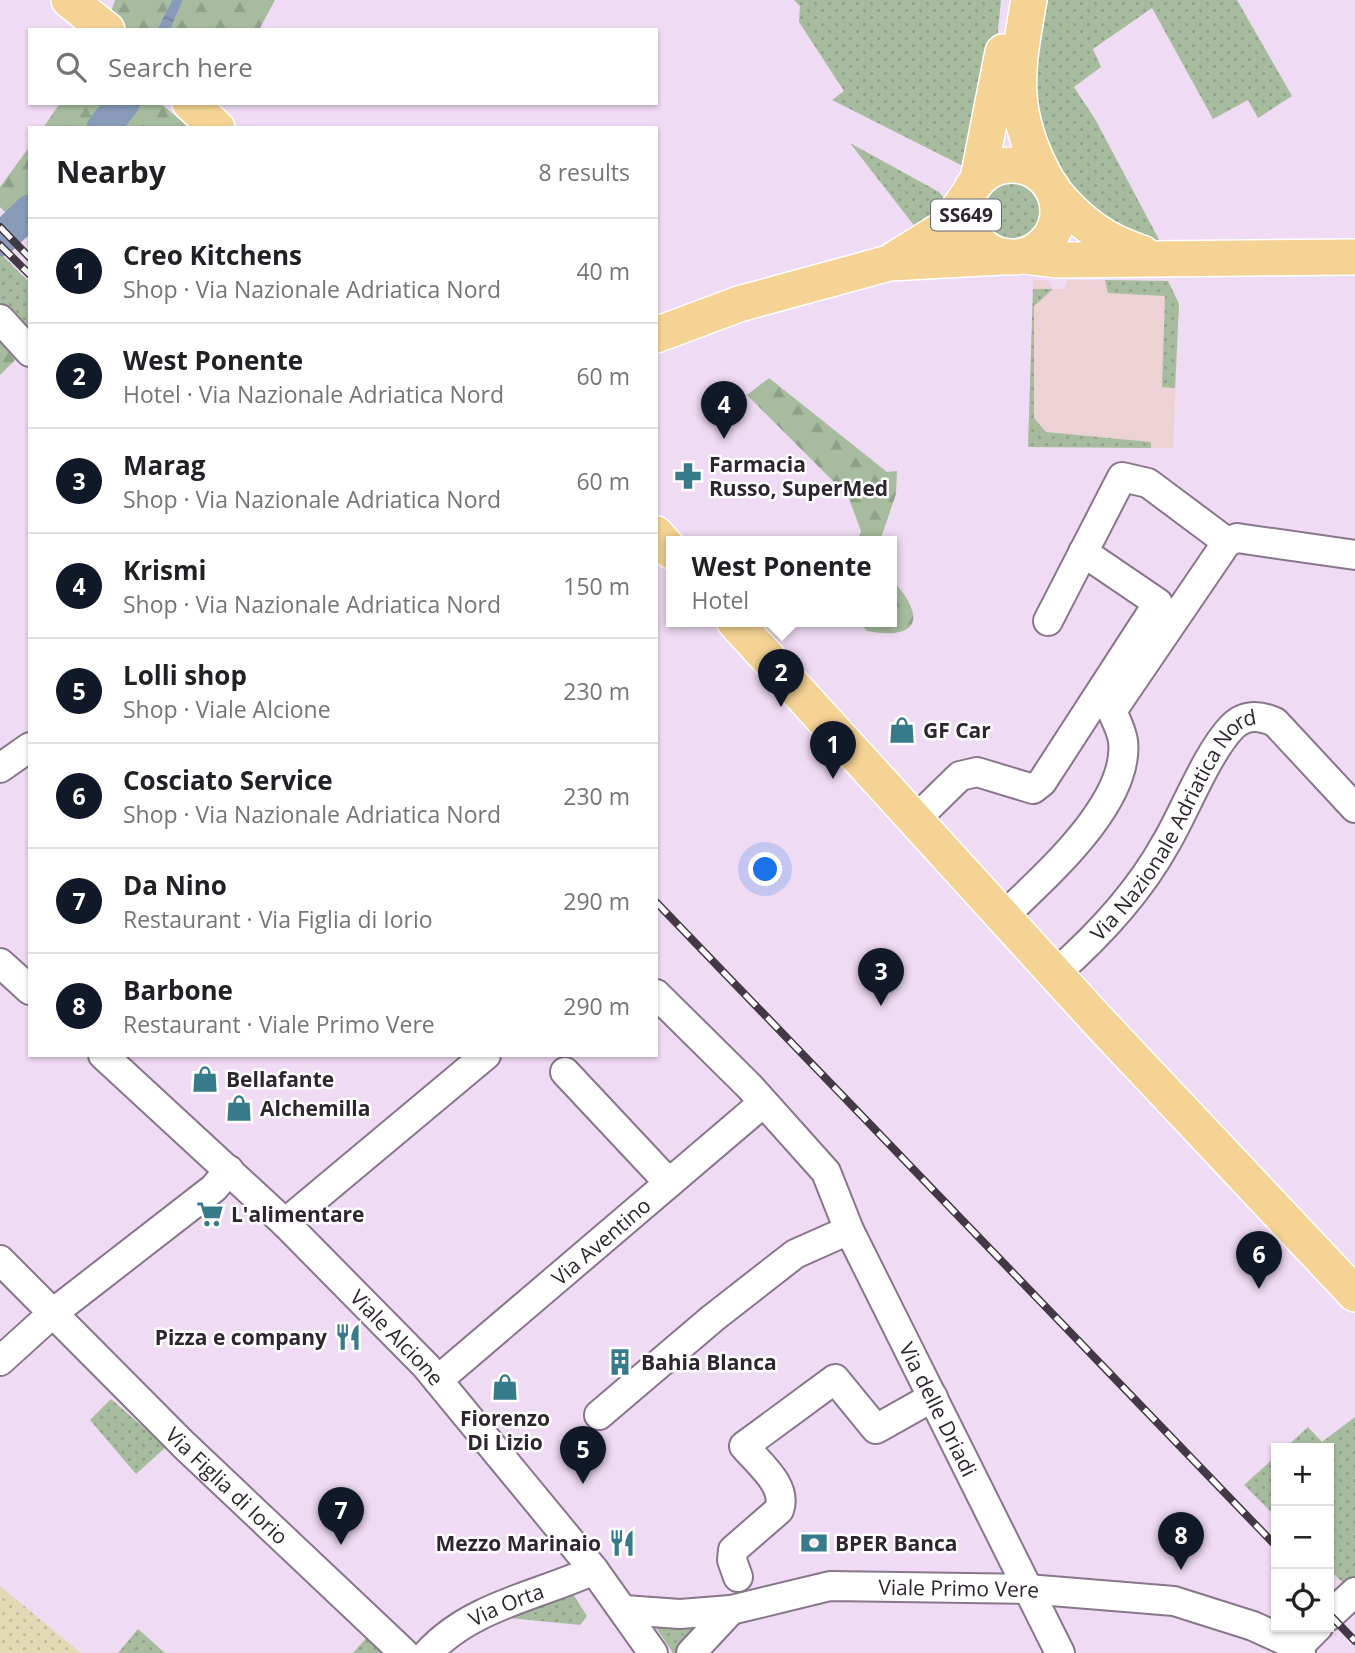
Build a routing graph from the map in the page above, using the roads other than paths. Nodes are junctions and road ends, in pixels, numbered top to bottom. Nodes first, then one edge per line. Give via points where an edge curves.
1 (1007, 0) edge
2 (1029, 0) edge
3 (192, 105) edge
4 (215, 126) edge
5 (1050, 186) junction
6 (973, 187) junction
7 (1013, 256) junction
8 (1165, 259) junction
9 (1348, 259) edge
10 (889, 262) junction
11 (0, 319) edge
12 (658, 334) edge
13 (28, 350) edge
14 (1227, 542) junction
15 (1083, 552) junction
16 (1355, 555) edge
17 (1048, 621) dead end
18 (740, 627) edge
19 (28, 748) edge
20 (0, 768) edge
21 (1355, 807) edge
22 (916, 819) junction
23 (1004, 916) junction
24 (0, 963) edge
25 (1056, 973) junction
26 (28, 988) edge
27 (658, 996) edge
28 (105, 1057) edge
29 (484, 1057) edge
30 (565, 1072) dead end
31 (763, 1103) junction
32 (229, 1170) junction
33 (669, 1183) junction
34 (285, 1223) junction
35 (849, 1230) junction
36 (0, 1260) edge
37 (1355, 1294) edge
38 (53, 1313) junction
39 (0, 1361) edge
40 (438, 1380) junction
41 (933, 1397) junction
42 (599, 1415) dead end
43 (594, 1570) junction
44 (738, 1577) dead end
45 (1027, 1589) junction
46 (1354, 1592) edge
47 (624, 1610) junction
48 (731, 1610) junction
49 (1334, 1611) edge
50 (1313, 1632) edge
51 (1296, 1651) edge
52 (404, 1653) edge
53 (428, 1653) edge
54 (653, 1653) edge
55 (691, 1653) edge
56 (1060, 1653) edge

1 - 6 main road via 1003,56
2 - 5 main road via 1020,48 1019,99 1028,146
3 - 4 main road
5 - 6 main road, SS649 via 1033,170 1019,165 997,168
5 - 7 main road via 1058,208 1053,231 1038,249
5 - 8 main road, SS649 via 1092,232
6 - 7 main road, SS649 via 967,226 975,240 987,250
6 - 10 main road, SS649 via 946,227
7 - 8 main road, SS649
7 - 10 main road, SS649
8 - 9 main road, SS649
10 - 12 main road, SS649 via 739,304
11 - 13 street
14 - 15 street via 1148,483 1122,477
14 - 16 street via 1237,538
14 - 23 street via 1112,711 1123,742 1112,794 1069,853
15 - 17 street
15 - 22 street via 1158,603 1042,782 1033,789 977,772 960,776
18 - 22 main road
19 - 20 street
21 - 25 street, Via Nazionale Adriatica Nord via 1275,722 1263,716 1242,719 1211,760 1164,847 1108,923
22 - 23 main road
23 - 25 main road
24 - 26 street
25 - 37 main road
27 - 31 street, Via delle Driadi
28 - 32 street, Viale Alcione
29 - 34 street
30 - 33 street
31 - 33 street, Via Aventino
31 - 35 street, Via delle Driadi via 826,1172
32 - 34 street, Viale Alcione
32 - 38 street via 214,1188
33 - 40 street, Via Aventino
34 - 40 street, Viale Alcione
35 - 41 street, Via delle Driadi
35 - 42 street via 795,1254
36 - 38 street, Via Figlia di Iorio
38 - 39 street
38 - 52 street, Via Figlia di Iorio via 201,1462
40 - 43 street, Viale Alcione
41 - 44 street via 876,1429 835,1379 744,1446 782,1495 779,1510 733,1550
41 - 45 street, Via delle Driadi
43 - 47 street, Viale Alcione
43 - 53 street, Via Orta via 474,1616 443,1636
45 - 48 street, Viale Primo Vere via 830,1586
45 - 51 street, Viale Primo Vere via 1174,1601 1253,1626
45 - 56 street, Via delle Driadi
46 - 49 street
47 - 48 street, Viale Primo Vere via 680,1614
47 - 54 street, Viale Alcione
48 - 55 street
50 - 51 street

